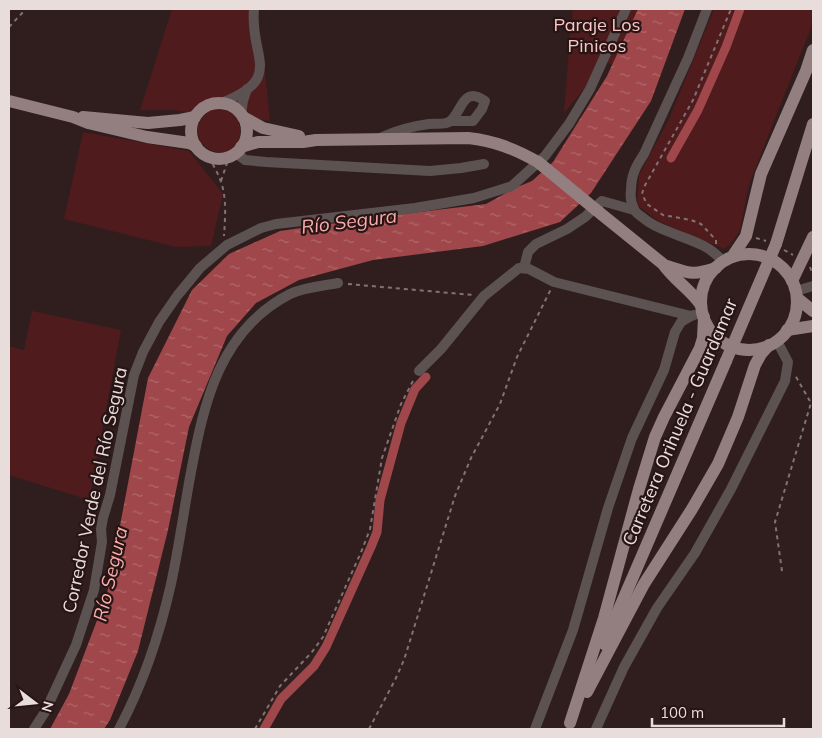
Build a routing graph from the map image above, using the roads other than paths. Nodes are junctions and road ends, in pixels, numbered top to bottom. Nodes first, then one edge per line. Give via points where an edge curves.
1 (254, 9) edge
2 (626, 9) edge
3 (706, 9) edge
4 (813, 50) edge
5 (247, 90) junction
6 (9, 101) edge
7 (221, 103) junction
8 (242, 115) junction
9 (73, 117) junction
10 (195, 117) junction
11 (451, 121) dead end
12 (813, 124) edge
13 (379, 139) junction
14 (316, 140) junction
15 (196, 146) junction
16 (235, 152) junction
17 (484, 164) dead end
18 (634, 210) junction
19 (813, 237) edge
20 (722, 260) junction
21 (663, 264) junction
22 (524, 268) junction
23 (338, 283) road end
24 (813, 286) edge
25 (795, 290) junction
26 (813, 311) edge
27 (699, 313) junction
28 (809, 328) edge
29 (787, 330) junction
30 (773, 343) junction
31 (419, 371) road end
32 (569, 726) edge
33 (34, 729) edge
34 (118, 729) edge
35 (535, 729) edge
36 (596, 729) edge

1 - 5 street via 260,73
2 - 33 street, Corredor Verde del Río Segura via 590,89 569,124 545,156 512,186 474,198 415,208 276,224 227,245 200,268 159,322 134,375 103,518 94,590 76,645
3 - 18 street via 688,58 635,168 630,197
4 - 20 main road via 761,174 746,236
5 - 7 street
5 - 8 street
6 - 9 main road
7 - 8 main road
7 - 10 main road via 206,106
8 - 14 main road via 263,128
8 - 16 main road via 247,129 245,142
9 - 10 main road via 148,123
9 - 15 main road
10 - 15 main road via 192,132
11 - 13 street via 393,132
12 - 32 main road, Carretera Orihuela - Guardamar, bridge via 776,244
13 - 14 main road
13 - 21 main road, bridge via 468,138 518,150 538,162
14 - 16 main road via 258,142
15 - 16 main road via 209,157
16 - 17 street via 245,160 430,171
18 - 20 street via 658,228 684,237
18 - 22 street via 602,200 567,229 536,244 528,252
19 - 25 main road
20 - 21 main road via 705,272 688,274
20 - 25 main road via 743,254 767,257 786,271
20 - 27 main road via 707,278
21 - 27 main road via 691,292
22 - 27 street via 554,282
22 - 31 street via 514,271 484,296
23 - 34 street via 316,286 283,299 246,329 224,358 209,392 199,429 170,584 158,628 147,664
24 - 25 street
25 - 26 main road
25 - 29 main road via 795,315
27 - 30 main road via 716,336 735,348 758,349
27 - 32 main road via 703,338 700,348 664,417 647,462 604,618
27 - 35 street via 680,322 674,332 669,358 632,438 573,630
28 - 29 main road
29 - 30 main road
30 - 32 main road via 761,354 756,365 718,464 644,584
30 - 36 street via 788,362 785,381 695,553 657,608 624,667

